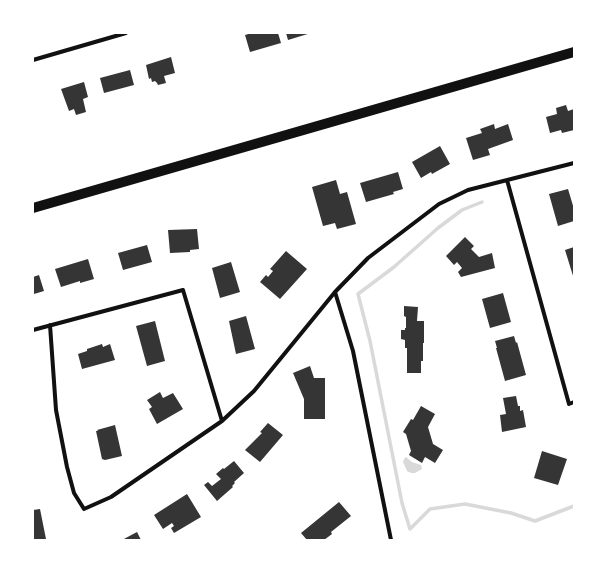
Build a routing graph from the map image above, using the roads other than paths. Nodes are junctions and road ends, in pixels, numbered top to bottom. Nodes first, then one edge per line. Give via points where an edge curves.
1 (126, 33) edge
2 (574, 52) edge
3 (33, 60) edge
4 (574, 163) edge
5 (507, 180) junction
6 (33, 208) edge
7 (335, 292) junction
8 (50, 325) junction
9 (33, 330) edge
10 (572, 403) edge
11 (222, 422) junction
12 (391, 540) edge

1 - 3 street
2 - 6 main road
4 - 5 street
5 - 7 street via 468,190 439,204 368,258
5 - 10 street
7 - 11 street via 254,391
7 - 12 street via 353,351
8 - 9 street
8 - 11 street via 183,290
8 - 11 street via 56,410 74,493 84,509 112,497

